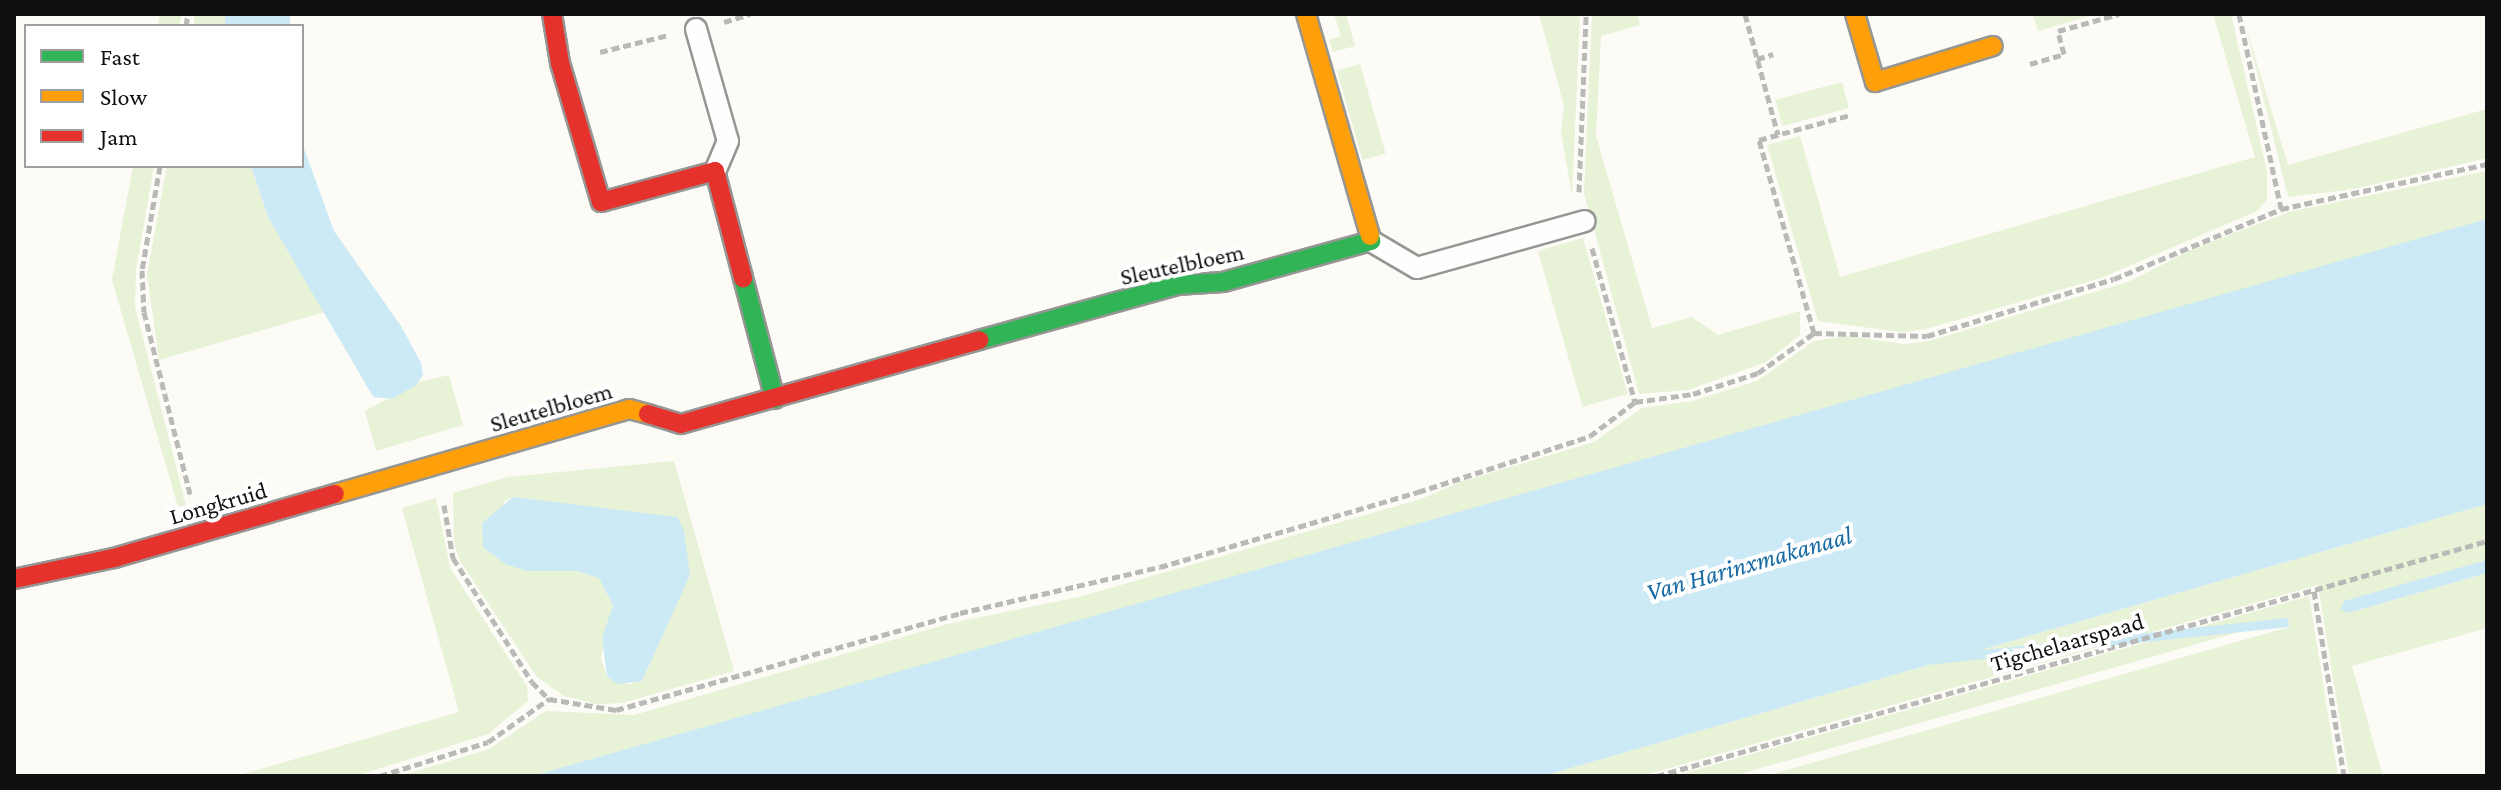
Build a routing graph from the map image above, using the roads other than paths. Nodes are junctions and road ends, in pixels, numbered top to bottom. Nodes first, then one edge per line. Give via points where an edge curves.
1 (552, 14) edge
2 (1306, 14) edge
3 (1855, 14) edge
4 (696, 29) road end
5 (1993, 46) dead end
6 (715, 171) junction
7 (1585, 221) dead end
8 (1371, 241) junction
9 (775, 399) junction
10 (434, 465) joint
11 (14, 579) edge

1 - 6 street via 560,63 601,202
2 - 8 street
3 - 5 street via 1875,82
4 - 6 lane via 728,141
6 - 9 street
7 - 8 lane via 1417,268
8 - 9 street, Sleutelbloem via 1223,282 1177,285
9 - 10 street, Sleutelbloem via 681,424 629,409
10 - 11 street, Longkruid via 200,534

